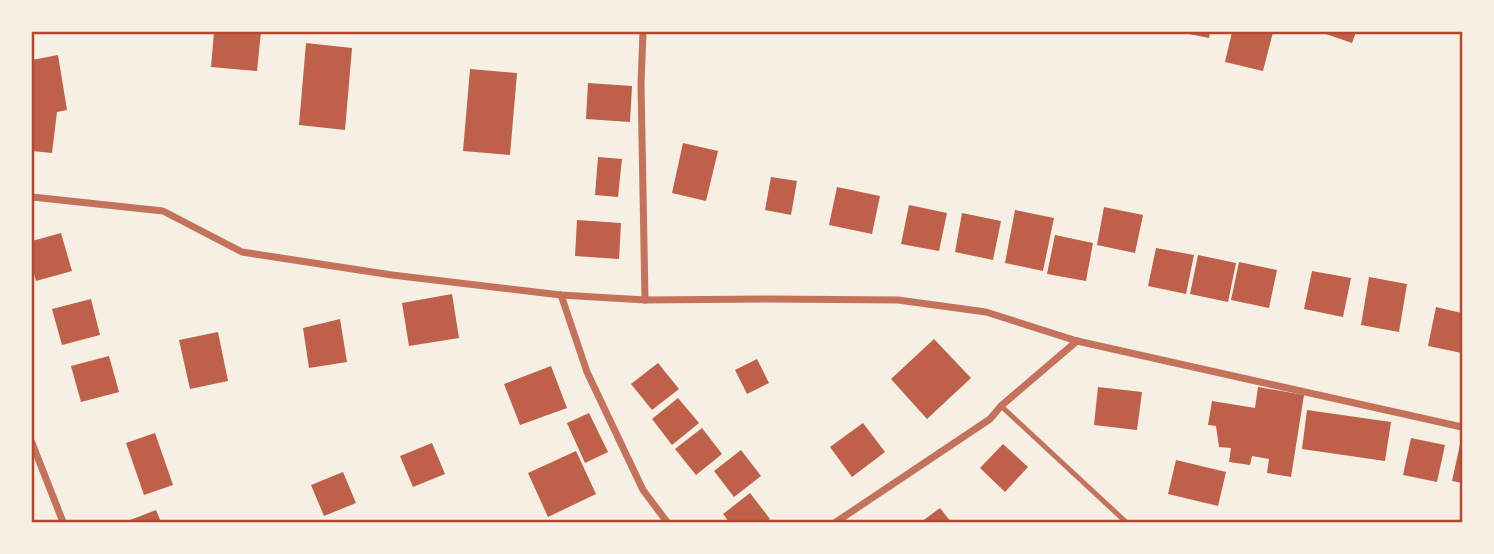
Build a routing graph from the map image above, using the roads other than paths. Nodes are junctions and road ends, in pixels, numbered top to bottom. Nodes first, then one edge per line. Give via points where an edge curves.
1 (643, 32) edge
2 (32, 197) edge
3 (561, 295) junction
4 (646, 300) junction
5 (1077, 341) junction
6 (1001, 406) junction
7 (1462, 427) edge
8 (32, 443) edge
9 (63, 523) edge
10 (667, 523) edge
11 (836, 523) edge
12 (1126, 523) edge

1 - 4 street
2 - 3 street via 163,211 242,252
3 - 4 street
3 - 10 street via 586,373 643,490
4 - 5 street via 898,300 986,312
5 - 6 street
5 - 7 street
6 - 11 street via 990,419
6 - 12 lane
8 - 9 street

